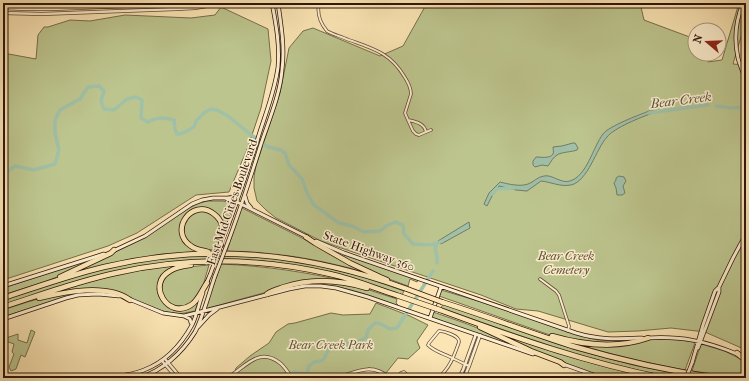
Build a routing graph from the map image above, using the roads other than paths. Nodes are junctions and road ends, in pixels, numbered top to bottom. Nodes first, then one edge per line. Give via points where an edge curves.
1 (190, 3) edge
2 (224, 3) edge
3 (272, 3) edge
4 (278, 3) edge
5 (319, 3) edge
6 (743, 3) edge
7 (3, 8) edge
8 (3, 13) edge
9 (746, 81) edge
10 (408, 120) junction
11 (431, 130) dead end
12 (426, 132) junction
13 (244, 181) junction
14 (246, 191) junction
15 (225, 198) junction
16 (237, 202) junction
17 (241, 205) junction
18 (252, 210) junction
19 (746, 234) edge
20 (306, 237) junction
21 (221, 245) junction
22 (114, 250) junction
23 (216, 253) junction
24 (210, 262) junction
25 (540, 279) dead end
26 (207, 283) junction
27 (394, 284) junction
28 (3, 286) edge
29 (441, 287) junction
30 (267, 294) junction
31 (392, 294) junction
32 (3, 297) edge
33 (130, 300) junction
34 (220, 307) junction
35 (3, 308) edge
36 (203, 312) junction
37 (196, 313) junction
38 (449, 314) junction
39 (184, 316) junction
40 (430, 318) junction
41 (3, 319) edge
42 (191, 325) junction
43 (568, 330) junction
44 (194, 332) junction
45 (533, 333) junction
46 (478, 335) junction
47 (648, 338) junction
48 (699, 341) junction
49 (737, 353) joint
50 (453, 358) junction
51 (746, 359) edge
52 (163, 360) junction
53 (166, 364) junction
54 (466, 364) junction
55 (564, 365) junction
56 (469, 366) junction
57 (114, 378) edge
58 (139, 378) edge
59 (177, 378) edge
60 (181, 378) edge
61 (227, 378) edge
62 (292, 378) edge
63 (337, 378) edge
64 (389, 378) edge
65 (396, 378) edge
66 (410, 378) edge
67 (438, 378) edge
68 (459, 378) edge
69 (464, 378) edge
70 (602, 378) edge
71 (664, 378) edge
72 (686, 378) edge
73 (718, 378) edge

1 - 7 street via 52,9
2 - 8 street via 156,10
3 - 13 main road, East Mid Cities Boulevard via 278,38 275,83
4 - 14 main road, East Mid Cities Boulevard via 283,36 283,66 270,119
5 - 10 street via 322,25 329,33 384,54 399,68 411,91 405,113
6 - 9 main road via 736,42 738,59
10 - 12 street via 422,125
10 - 12 street via 416,134
11 - 12 street
13 - 15 main road via 237,195
13 - 16 main road, East Mid Cities Boulevard
14 - 17 main road, East Mid Cities Boulevard
14 - 18 main road via 246,200
15 - 16 main road, State Highway 360
15 - 22 main road, State Highway 360 via 213,198 192,204 149,233
16 - 17 main road, State Highway 360
16 - 21 main road, East Mid Cities Boulevard
17 - 18 main road, State Highway 360
17 - 36 main road, East Mid Cities Boulevard, bridge
18 - 20 main road, State Highway 360
19 - 48 main road via 719,287
20 - 27 highway via 350,263
20 - 29 main road, State Highway 360
21 - 23 highway via 222,226 220,219 214,214 207,210 197,210 186,217 182,226 185,241 196,249
21 - 26 main road, East Mid Cities Boulevard, bridge
22 - 28 main road, State Highway 360
22 - 32 highway via 65,275
23 - 27 highway via 302,260
23 - 32 highway via 159,257 118,264
24 - 26 highway via 176,268 168,272 160,282 162,299 169,306 183,308 195,302
24 - 31 highway via 264,264 304,269 351,280
24 - 35 highway via 162,265 116,273 76,283
25 - 43 street via 559,295 570,326
26 - 37 main road, East Mid Cities Boulevard
27 - 45 highway, bridge
29 - 40 main road
29 - 43 main road, State Highway 360
30 - 31 highway via 289,285 318,281 344,283
30 - 34 main road
30 - 40 main road via 295,287 329,287 346,290
31 - 38 highway, bridge
33 - 35 highway via 126,296 101,291 73,291
33 - 39 main road via 163,313
33 - 41 main road via 105,294 78,295
34 - 36 main road
34 - 44 main road
36 - 37 main road
36 - 44 main road, East Mid Cities Boulevard
37 - 39 main road
37 - 42 main road, East Mid Cities Boulevard
38 - 55 highway
38 - 71 highway via 570,354
39 - 42 main road via 191,320
40 - 46 main road
42 - 52 main road, East Mid Cities Boulevard via 180,343
43 - 47 main road, State Highway 360 via 586,336 616,340
44 - 53 main road, East Mid Cities Boulevard
45 - 47 highway via 601,345
45 - 73 highway via 625,360
46 - 54 street
46 - 55 main road
46 - 56 street
47 - 48 main road, State Highway 360 via 672,337
48 - 49 main road, State Highway 360
48 - 72 main road, bridge
49 - 51 highway
50 - 50 street via 459,340 440,330 428,345
50 - 54 street
50 - 67 street
52 - 53 street
52 - 57 main road, East Mid Cities Boulevard via 144,370
53 - 58 main road, East Mid Cities Boulevard
53 - 59 street
53 - 60 street
54 - 56 street
54 - 68 street
55 - 70 main road
56 - 69 street
61 - 62 street via 248,362 265,357 279,363
63 - 64 street via 371,369 379,370
65 - 66 street via 404,372

